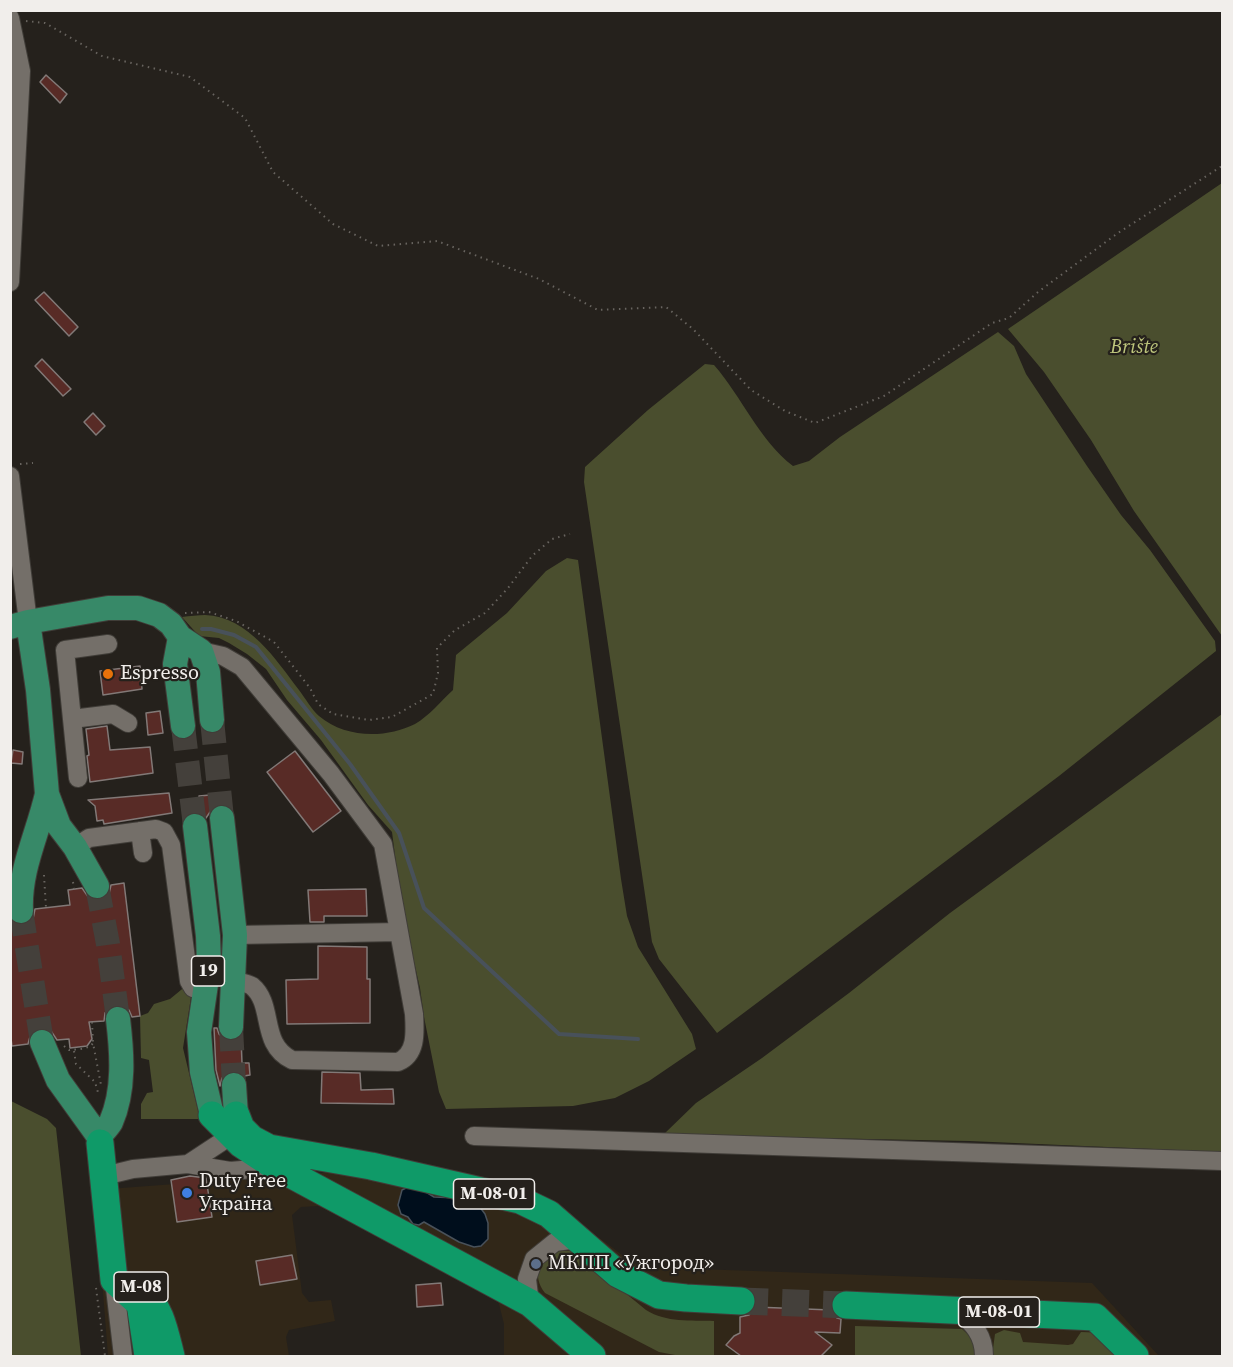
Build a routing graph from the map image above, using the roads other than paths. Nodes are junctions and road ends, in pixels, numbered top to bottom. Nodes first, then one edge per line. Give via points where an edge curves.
1 (11, 19) edge
2 (12, 224) edge
3 (10, 282) edge
4 (15, 470) edge
5 (19, 625) edge
6 (170, 625) junction
7 (108, 644) dead end
8 (201, 651) junction
9 (69, 686) junction
10 (38, 690) junction
11 (72, 719) junction
12 (212, 720) tunnel mouth
13 (128, 723) dead end
14 (183, 726) tunnel mouth
15 (78, 778) dead end
16 (47, 794) junction
17 (222, 818) tunnel mouth
18 (195, 826) tunnel mouth
19 (140, 831) junction
20 (75, 847) junction
21 (143, 853) dead end
22 (97, 886) tunnel mouth
23 (21, 911) tunnel mouth
24 (399, 932) junction
25 (235, 935) junction
26 (233, 980) junction
27 (193, 988) dead end
28 (118, 1019) tunnel mouth
29 (231, 1027) tunnel mouth
30 (52, 1042) tunnel mouth
31 (234, 1085) tunnel mouth
32 (226, 1122) junction
33 (474, 1136) dead end
34 (100, 1140) junction
35 (1222, 1161) edge
36 (188, 1164) junction
37 (277, 1167) junction
38 (104, 1176) junction
39 (108, 1218) junction
40 (578, 1239) junction
41 (114, 1280) junction
42 (741, 1301) tunnel mouth
43 (530, 1303) junction
44 (846, 1305) tunnel mouth
45 (958, 1310) junction
46 (123, 1356) edge
47 (148, 1356) edge
48 (171, 1356) edge
49 (592, 1356) edge
50 (984, 1356) edge
51 (1135, 1356) edge

1 - 2 street via 21,70
2 - 3 street
4 - 5 street
5 - 6 main road via 108,608 138,608
5 - 10 main road
6 - 8 main road
6 - 14 main road
7 - 9 street via 65,650
8 - 12 main road via 208,672
8 - 24 street via 223,656 242,667 378,835 385,851
9 - 10 street
9 - 11 street
10 - 16 main road
11 - 13 street via 113,714
11 - 15 street
16 - 20 main road via 59,826
16 - 23 main road via 20,890
17 - 25 main road, 19
18 - 32 main road, 19 via 209,964 199,1032 202,1072
19 - 20 street via 89,838
19 - 21 street
19 - 27 street via 164,832 171,845
20 - 22 main road
24 - 25 street
24 - 26 street via 415,1029 412,1049 398,1062 300,1061 285,1057 274,1045 259,996 251,986
25 - 26 main road, 19
26 - 29 main road, 19
28 - 34 main road via 122,1050 120,1089
30 - 34 main road via 58,1080
31 - 32 main road
32 - 36 street
32 - 37 highway via 241,1144
32 - 40 highway, М-08-01 via 269,1148 371,1166 520,1200 549,1214
33 - 35 street
34 - 38 highway, М-08
36 - 37 street via 230,1171
36 - 38 street
37 - 43 highway
38 - 39 highway, М-08
39 - 41 highway, М-08
39 - 48 highway, М-08 via 135,1278 163,1320
40 - 42 highway, М-08-01 via 618,1274 659,1295
40 - 43 street via 555,1242 534,1259 527,1279
41 - 46 street
41 - 47 highway, М-08 via 140,1304
43 - 49 highway
44 - 45 highway, М-08-01
45 - 50 street via 978,1329
45 - 51 highway, М-08-01 via 1095,1317

